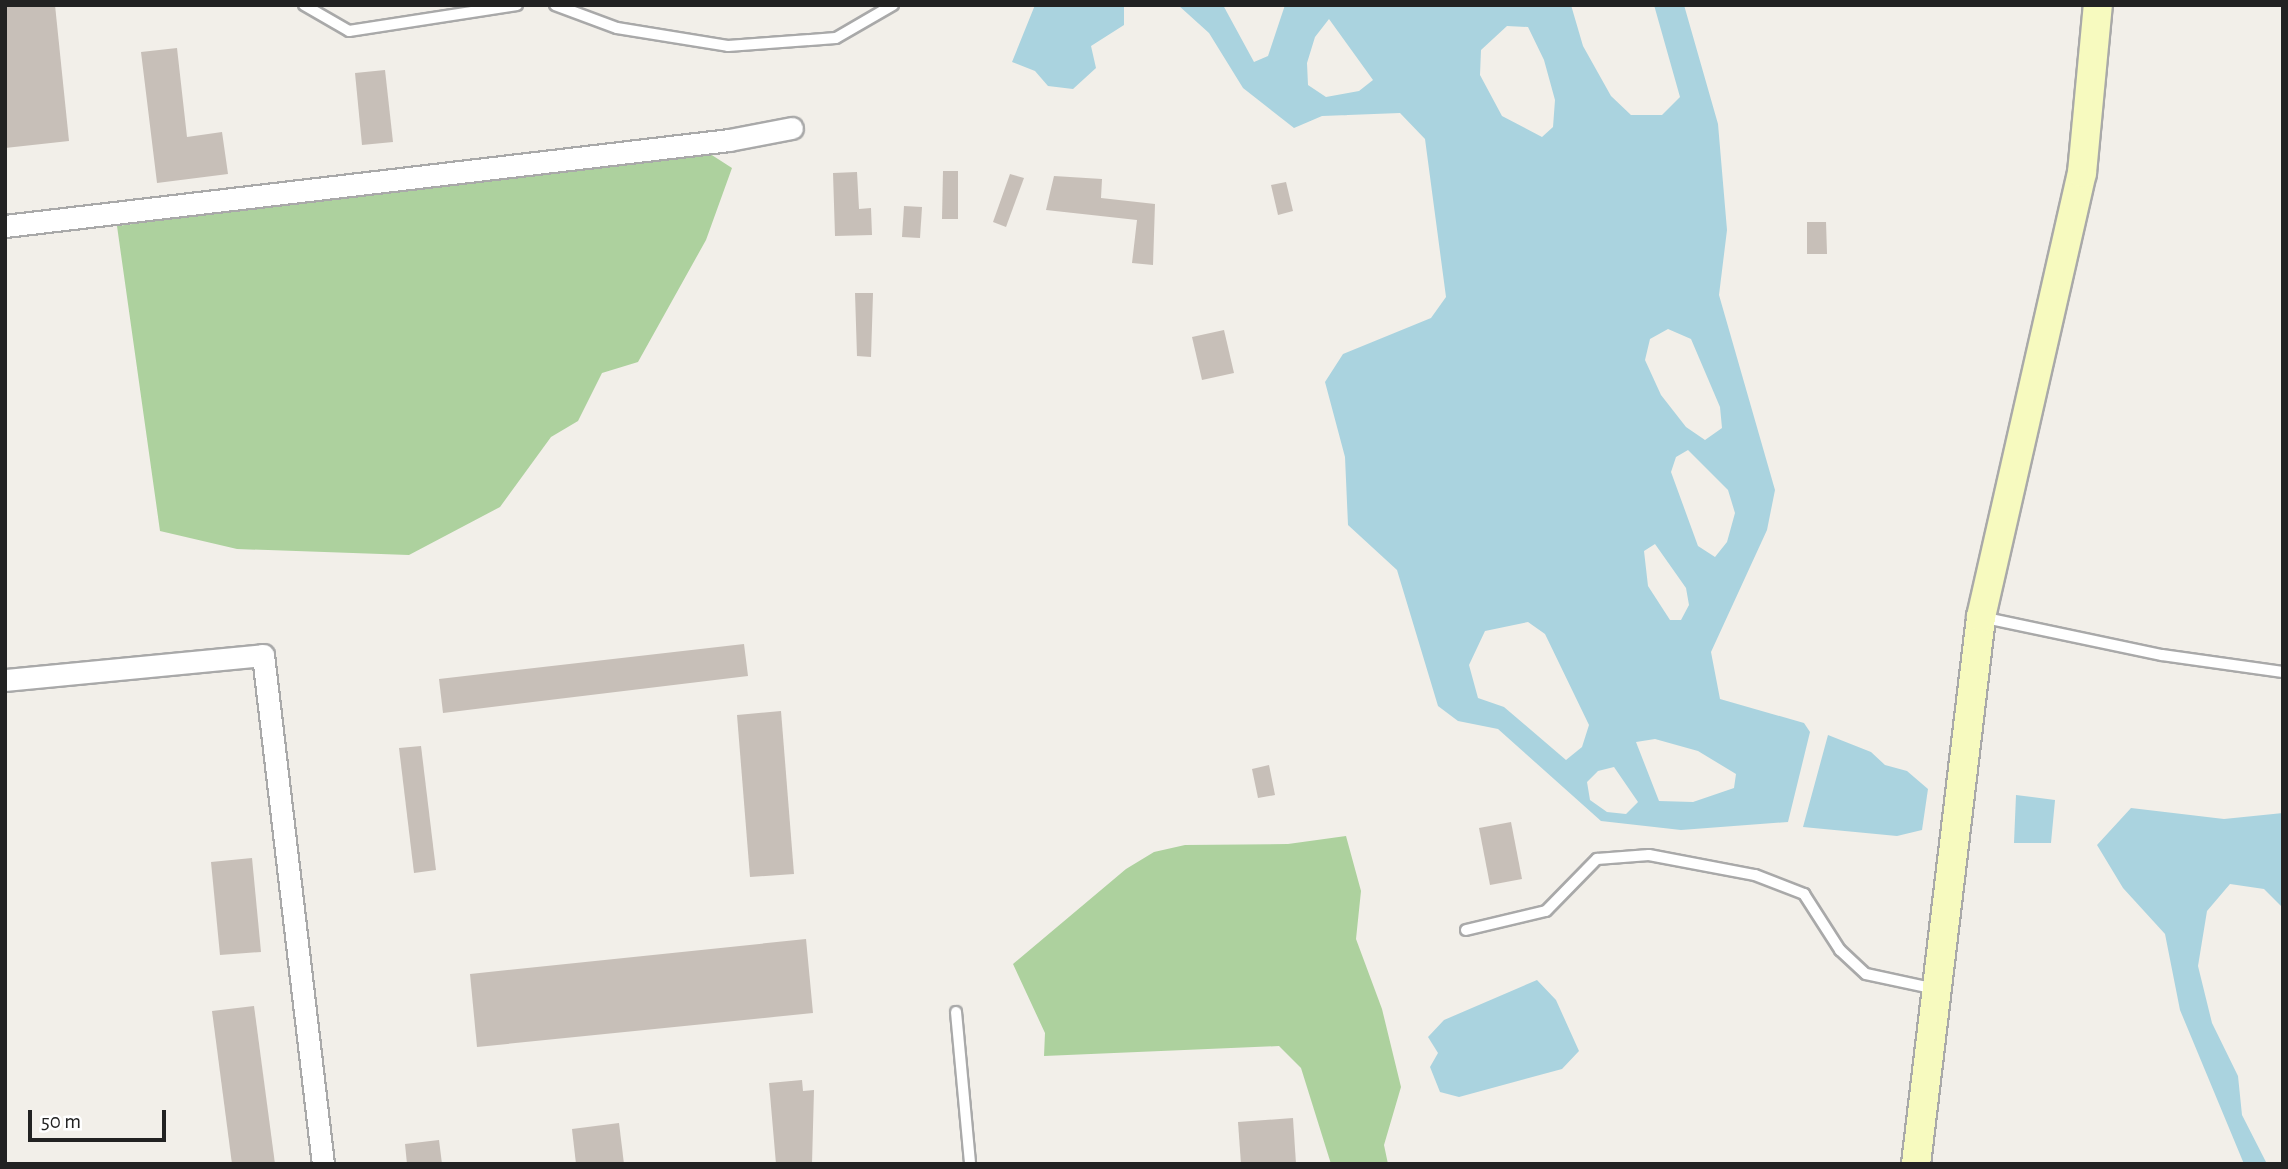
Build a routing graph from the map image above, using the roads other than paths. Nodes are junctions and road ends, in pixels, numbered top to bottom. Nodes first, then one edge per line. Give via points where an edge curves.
1 (304, 5) edge
2 (517, 5) edge
3 (555, 5) edge
4 (893, 5) edge
5 (2098, 5) edge
6 (792, 128) dead end
7 (5, 226) edge
8 (1981, 617) junction
9 (2283, 672) edge
10 (5, 680) edge
11 (1466, 930) dead end
12 (1936, 989) junction
13 (956, 1013) dead end
14 (323, 1164) edge
15 (970, 1164) edge
16 (1916, 1164) edge

1 - 2 lane via 349,31
3 - 4 lane via 617,28 728,46 836,38
5 - 8 street via 2082,173
6 - 7 street via 716,142
8 - 9 lane via 2162,656
8 - 12 street
10 - 14 street via 263,655
11 - 12 lane via 1546,912 1597,859 1648,855 1755,875 1804,894 1840,950 1866,974
12 - 16 street
13 - 15 lane

